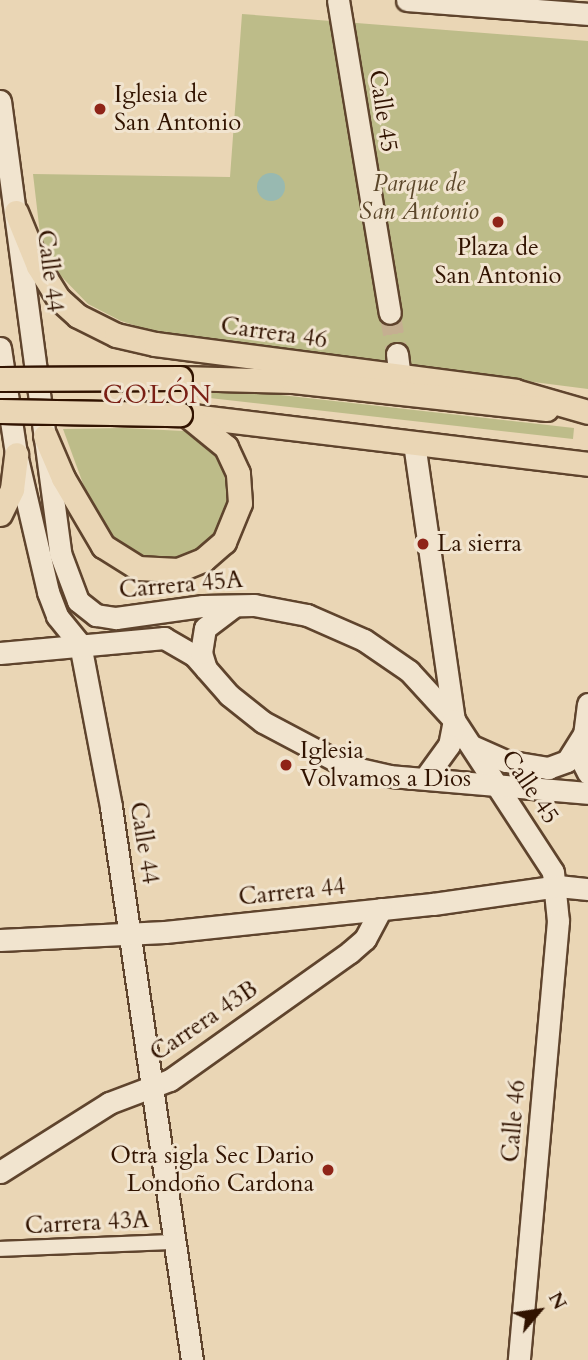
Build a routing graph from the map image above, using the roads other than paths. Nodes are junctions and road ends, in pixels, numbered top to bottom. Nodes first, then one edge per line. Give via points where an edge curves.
1 (338, 0) edge
2 (407, 0) edge
3 (588, 15) edge
4 (0, 101) edge
5 (16, 212) junction
6 (390, 313) tunnel mouth
7 (0, 348) edge
8 (397, 354) tunnel mouth
9 (400, 377) junction
10 (0, 379) edge
11 (0, 411) edge
12 (588, 412) edge
13 (184, 415) junction
14 (45, 436) junction
15 (414, 443) junction
16 (16, 454) junction
17 (588, 464) edge
18 (0, 514) edge
19 (236, 605) junction
20 (86, 610) joint
21 (80, 643) junction
22 (0, 653) edge
23 (206, 669) junction
24 (588, 704) edge
25 (454, 720) junction
26 (583, 735) junction
27 (470, 744) junction
28 (588, 773) edge
29 (425, 778) junction
30 (495, 784) junction
31 (588, 793) edge
32 (558, 886) junction
33 (588, 889) edge
34 (382, 909) junction
35 (132, 934) junction
36 (0, 940) edge
37 (152, 1086) junction
38 (0, 1172) edge
39 (177, 1242) junction
40 (0, 1249) edge
41 (192, 1360) edge
42 (519, 1360) edge

1 - 6 street, Calle 45
2 - 3 street
4 - 5 street, Calle 44
5 - 9 main road, Carrera 46 via 47,283 78,316 97,327 155,344
5 - 14 street, Calle 44
7 - 16 street, Calle 44
8 - 9 street
9 - 12 main road, Carrera 46 via 515,391
10 - 12 main road, Carrera 46, bridge via 293,381
11 - 13 main road, bridge
13 - 14 main road via 226,447 238,473 240,503 231,531 214,552 191,566 165,572 125,563 103,546 63,478
13 - 15 main road
14 - 20 street, Calle 44 via 64,569
15 - 17 main road
15 - 25 street, Calle 45
16 - 18 main road via 12,489
16 - 21 street, Calle 44 via 51,604
19 - 20 street, Carrera 45A via 116,618
19 - 23 street via 205,628 201,653
19 - 25 street, Carrera 45A via 307,615 364,640 409,671
21 - 22 street
21 - 23 street via 164,638 194,655
21 - 35 street, Calle 44
23 - 29 street via 250,713 315,753 371,773
24 - 26 street
25 - 27 street, Calle 45
25 - 29 street, Calle 45 via 449,745
26 - 27 street via 567,761 548,768 506,761
26 - 28 street via 581,759
27 - 30 street, Calle 45
29 - 30 street
30 - 31 street
30 - 32 street, Calle 45 via 544,855
32 - 33 street, Carrera 44
32 - 34 street, Carrera 44
32 - 42 street, Calle 46
34 - 35 street, Carrera 44
34 - 37 street, Carrera 43B via 365,939 349,952 170,1080
35 - 36 street, Carrera 44
35 - 37 street, Calle 44
37 - 38 street, Carrera 43B via 109,1103
37 - 39 street, Calle 44
39 - 40 street, Carrera 43A
39 - 41 street, Calle 44

